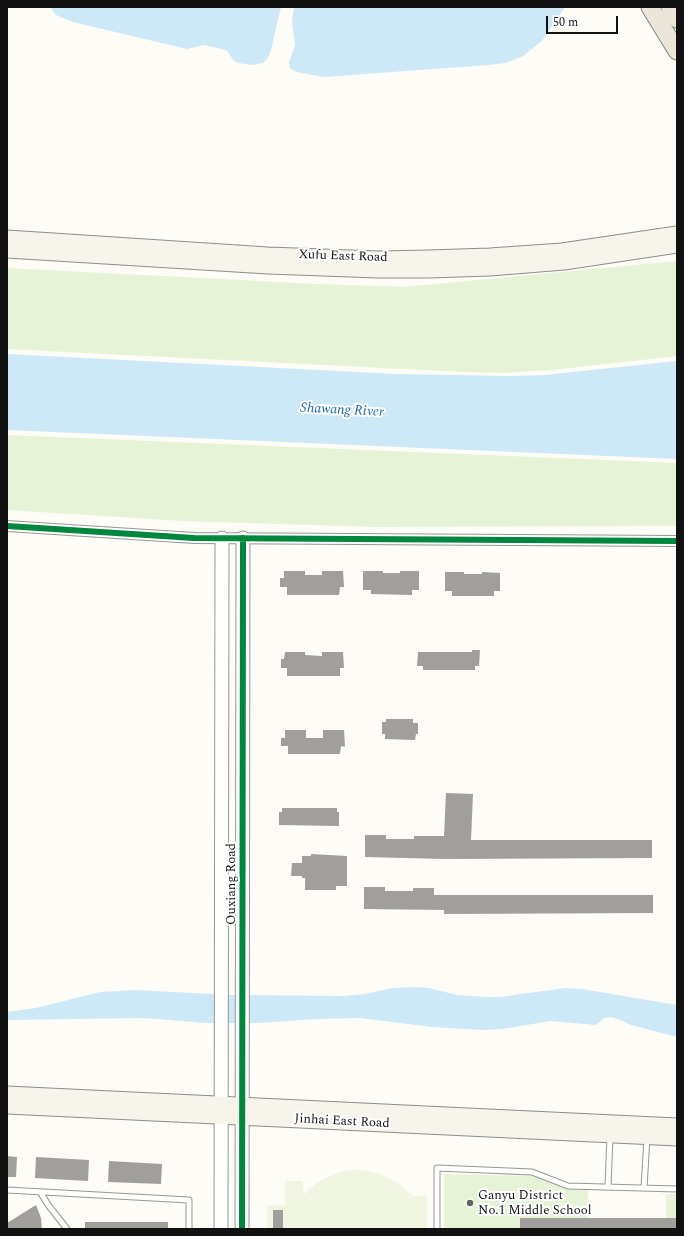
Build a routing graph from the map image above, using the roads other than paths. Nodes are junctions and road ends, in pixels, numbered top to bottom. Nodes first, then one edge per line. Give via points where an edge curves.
1 (650, 7) edge
2 (670, 7) edge
3 (677, 18) edge
4 (677, 51) edge
5 (677, 234) edge
6 (7, 238) edge
7 (677, 245) edge
8 (7, 250) edge
9 (7, 526) edge
10 (222, 538) junction
11 (243, 538) junction
12 (677, 541) edge
13 (7, 1094) edge
14 (7, 1106) edge
15 (221, 1110) junction
16 (243, 1111) junction
17 (677, 1126) edge
18 (610, 1135) junction
19 (647, 1137) junction
20 (677, 1138) edge
21 (608, 1187) junction
22 (644, 1188) junction
23 (7, 1190) edge
24 (677, 1190) edge
25 (40, 1192) junction
26 (67, 1229) edge
27 (189, 1229) edge
28 (221, 1229) edge
29 (242, 1229) edge
30 (437, 1229) edge

1 - 4 highway
2 - 3 highway
5 - 6 main road, Xufu East Road via 562,251 413,258 276,255
7 - 8 main road, Xufu East Road via 532,265 406,270 268,266
9 - 10 street
10 - 11 street
10 - 15 street, Ouxiang Road
11 - 12 street
11 - 16 street, Ouxiang Road
13 - 15 main road, Jinhai East Road
14 - 15 main road, Jinhai East Road
15 - 16 main road, Jinhai East Road
15 - 28 street, Ouxiang Road
16 - 17 main road, Jinhai East Road
16 - 18 main road, Jinhai East Road
16 - 29 street, Ouxiang Road
18 - 19 main road, Jinhai East Road
18 - 21 lane
19 - 20 main road, Jinhai East Road
19 - 22 lane
21 - 22 lane
21 - 30 lane via 568,1186 532,1172 437,1168
22 - 24 lane
23 - 25 lane
25 - 26 lane
25 - 27 lane via 189,1200

